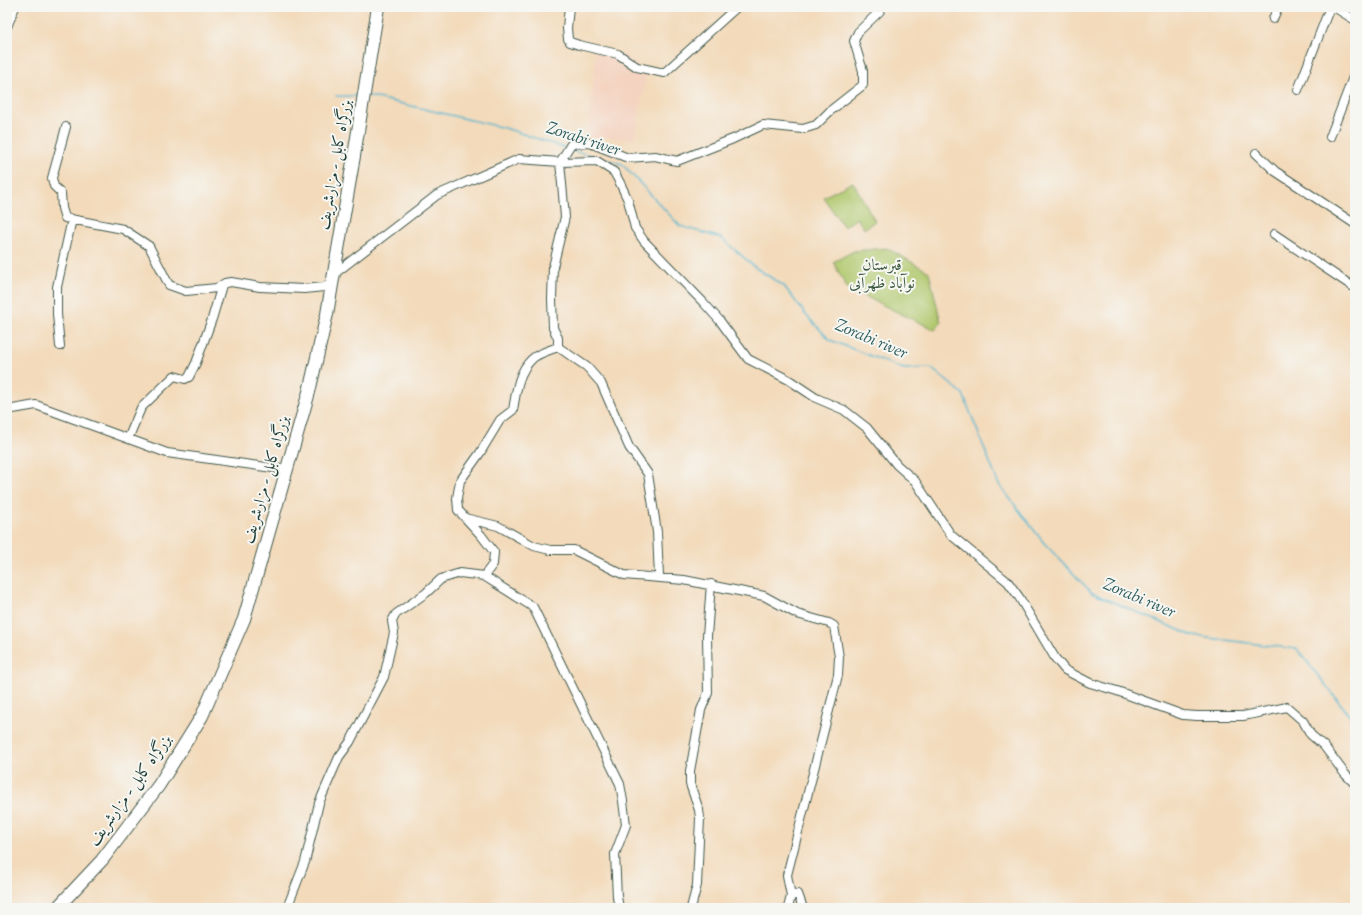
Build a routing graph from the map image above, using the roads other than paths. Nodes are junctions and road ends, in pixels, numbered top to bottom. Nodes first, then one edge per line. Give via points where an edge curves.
1 (15, 7) edge
2 (378, 7) edge
3 (569, 7) edge
4 (737, 7) edge
5 (880, 7) edge
6 (1278, 7) edge
7 (1330, 7) edge
8 (1334, 7) edge
9 (1273, 19) dead end
10 (1355, 20) edge
11 (7, 27) edge
12 (1355, 72) edge
13 (1298, 90) dead end
14 (66, 127) dead end
15 (1330, 137) dead end
16 (1256, 153) dead end
17 (560, 162) junction
18 (72, 219) junction
19 (1355, 224) edge
20 (1274, 234) dead end
21 (333, 279) junction
22 (222, 285) junction
23 (1355, 288) edge
24 (60, 346) dead end
25 (558, 347) junction
26 (7, 410) edge
27 (128, 439) junction
28 (287, 470) junction
29 (464, 517) junction
30 (484, 576) junction
31 (659, 577) junction
32 (711, 584) junction
33 (1355, 784) edge
34 (791, 896) junction
35 (57, 908) edge
36 (287, 908) edge
37 (620, 908) edge
38 (691, 908) edge
39 (788, 908) edge
40 (803, 908) edge

1 - 11 street
2 - 21 highway, بزرگراه کابل - مزارشریف
3 - 4 street via 567,28 570,42 618,54 637,67 664,73
5 - 17 street via 880,11 858,32 854,41 863,71 863,85 816,125 803,129 764,126 677,161 655,156 628,158 590,143 571,144
6 - 9 street
7 - 13 street
8 - 10 street
12 - 15 street
14 - 18 street via 52,178 54,186 61,193 65,218
16 - 19 street via 1275,171
17 - 21 street via 519,159 437,195
17 - 25 street via 565,217 553,267 552,299
17 - 33 street via 597,162 614,172 628,200 635,228 644,241 704,302 748,359 789,380 816,398 844,410 867,428 897,465 915,481 950,535 1008,582 1065,670 1090,683 1183,715 1243,716 1287,707 1303,722 1311,735 1324,746
18 - 22 street via 124,229 149,246 169,285 186,291 218,288
18 - 24 street via 57,287 56,314
20 - 23 street
21 - 22 street via 324,287 304,289 260,288 231,282
21 - 28 highway, بزرگراه کابل - مزارشریف via 327,314
22 - 27 street via 212,319 189,377 185,379 174,376 141,408
25 - 29 street via 532,358 522,371 515,395 514,410 500,420 460,481 456,498 458,510
25 - 31 street via 587,367 601,383 629,447 648,474 657,532
26 - 27 street via 36,405
27 - 28 street via 167,453
28 - 35 highway, بزرگراه کابل - مزارشریف via 244,619 202,716 159,785 102,860
29 - 30 street via 494,552 493,564
29 - 31 street via 498,526 534,546 550,550 574,550 624,575
30 - 36 street via 460,573 441,579 396,614 392,621 394,633 384,677 350,742 339,757 319,803 305,862
30 - 37 street via 532,607 620,784 626,825 615,854
31 - 32 street
32 - 34 street via 764,596 797,614 834,626 838,675 787,875
32 - 38 street via 707,636 708,693 701,710 690,771 690,784 700,818 697,885
34 - 39 street
34 - 40 street via 798,894

